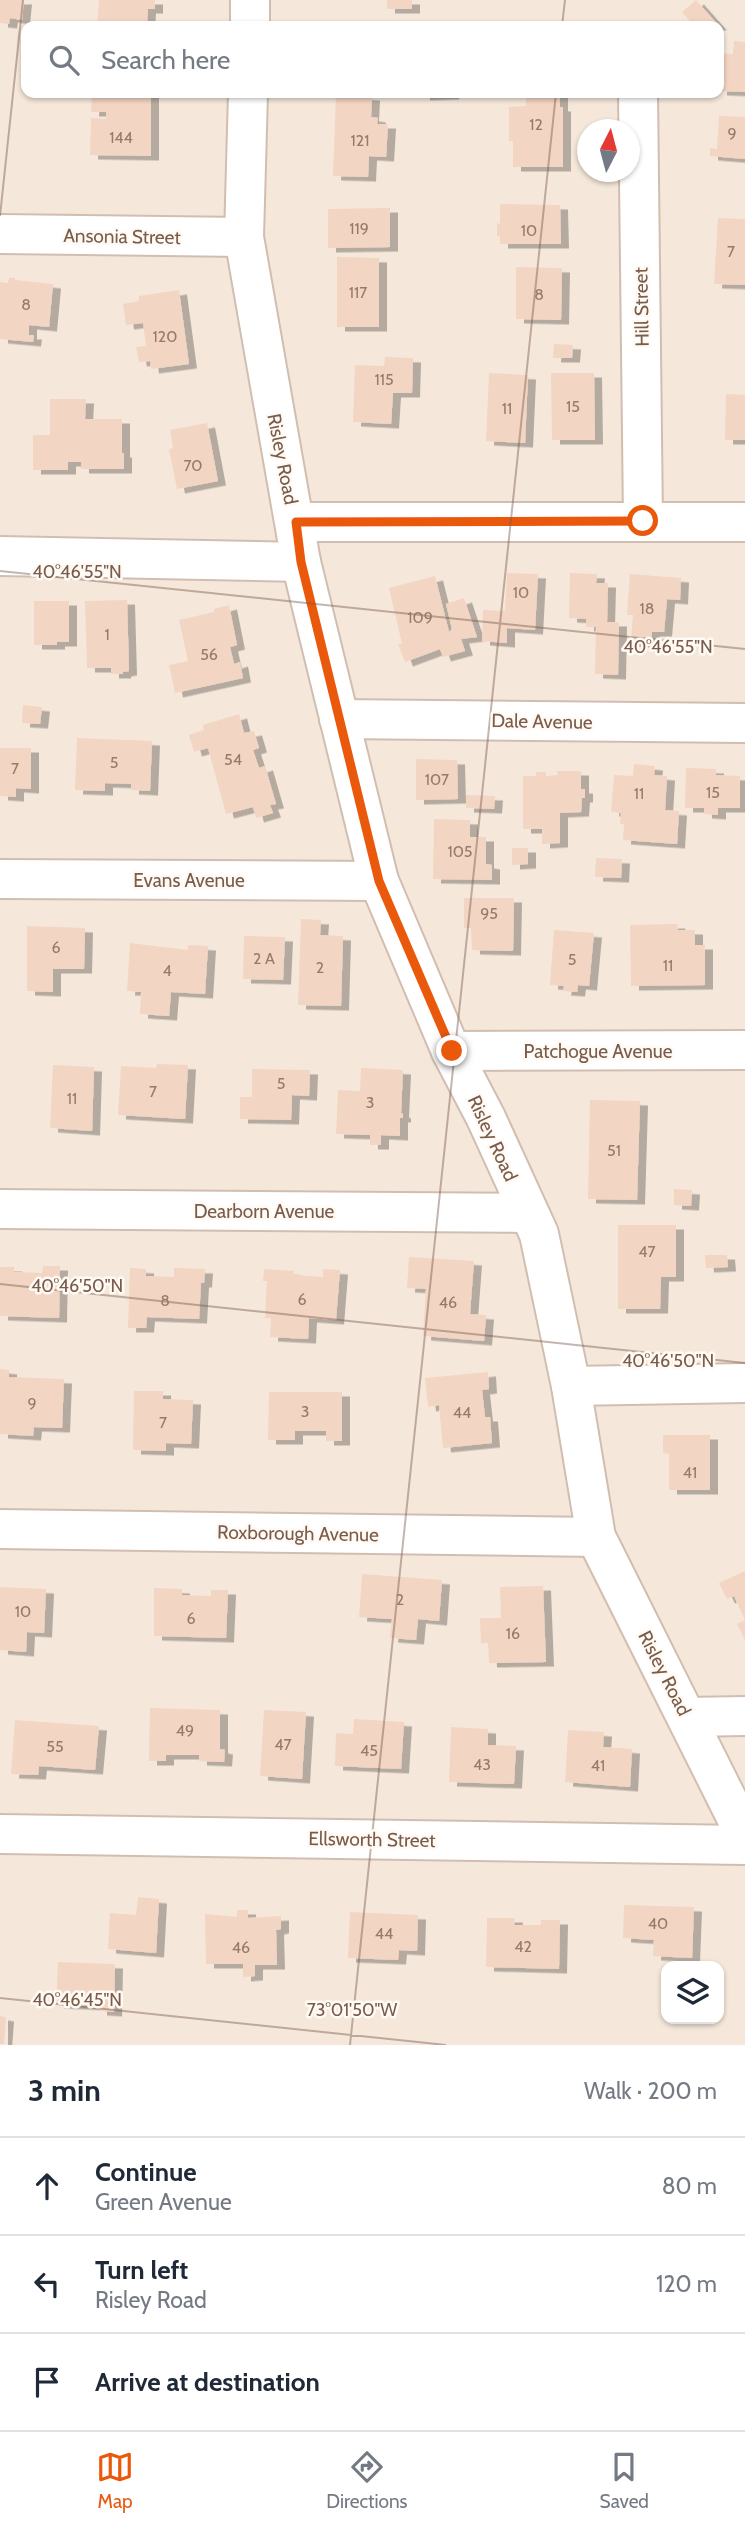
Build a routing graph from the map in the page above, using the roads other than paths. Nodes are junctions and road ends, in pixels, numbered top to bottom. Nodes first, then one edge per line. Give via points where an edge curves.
1 (250, 0) edge
2 (250, 21) edge
3 (248, 98) edge
4 (639, 98) edge
5 (0, 234) edge
6 (244, 237) junction
7 (643, 521) junction
8 (296, 522) junction
9 (745, 522) edge
10 (0, 556) edge
11 (301, 562) junction
12 (339, 719) junction
13 (745, 723) edge
14 (0, 879) edge
15 (379, 881) junction
16 (745, 1050) edge
17 (452, 1051) junction
18 (0, 1209) edge
19 (527, 1213) junction
20 (745, 1383) edge
21 (570, 1386) junction
22 (0, 1529) edge
23 (596, 1537) junction
24 (745, 1716) edge
25 (687, 1717) junction
26 (0, 1834) edge
27 (745, 1835) edge
28 (745, 1845) edge

1 - 2 street
3 - 6 street, Risley Road
4 - 7 street, Hill Street
5 - 6 street, Ansonia Street
6 - 8 street, Risley Road
7 - 8 street
7 - 9 street
8 - 11 street, Risley Road
10 - 11 street
11 - 12 street, Risley Road
12 - 13 street, Dale Avenue
12 - 15 street, Risley Road
14 - 15 street, Evans Avenue
15 - 17 street, Risley Road
16 - 17 street, Patchogue Avenue
17 - 19 street, Risley Road
18 - 19 street, Dearborn Avenue
19 - 21 street, Risley Road via 538,1234
20 - 21 street
21 - 23 street, Risley Road
22 - 23 street, Roxborough Avenue
23 - 25 street, Risley Road
24 - 25 street
25 - 27 street, Risley Road
26 - 28 street, Ellsworth Street

